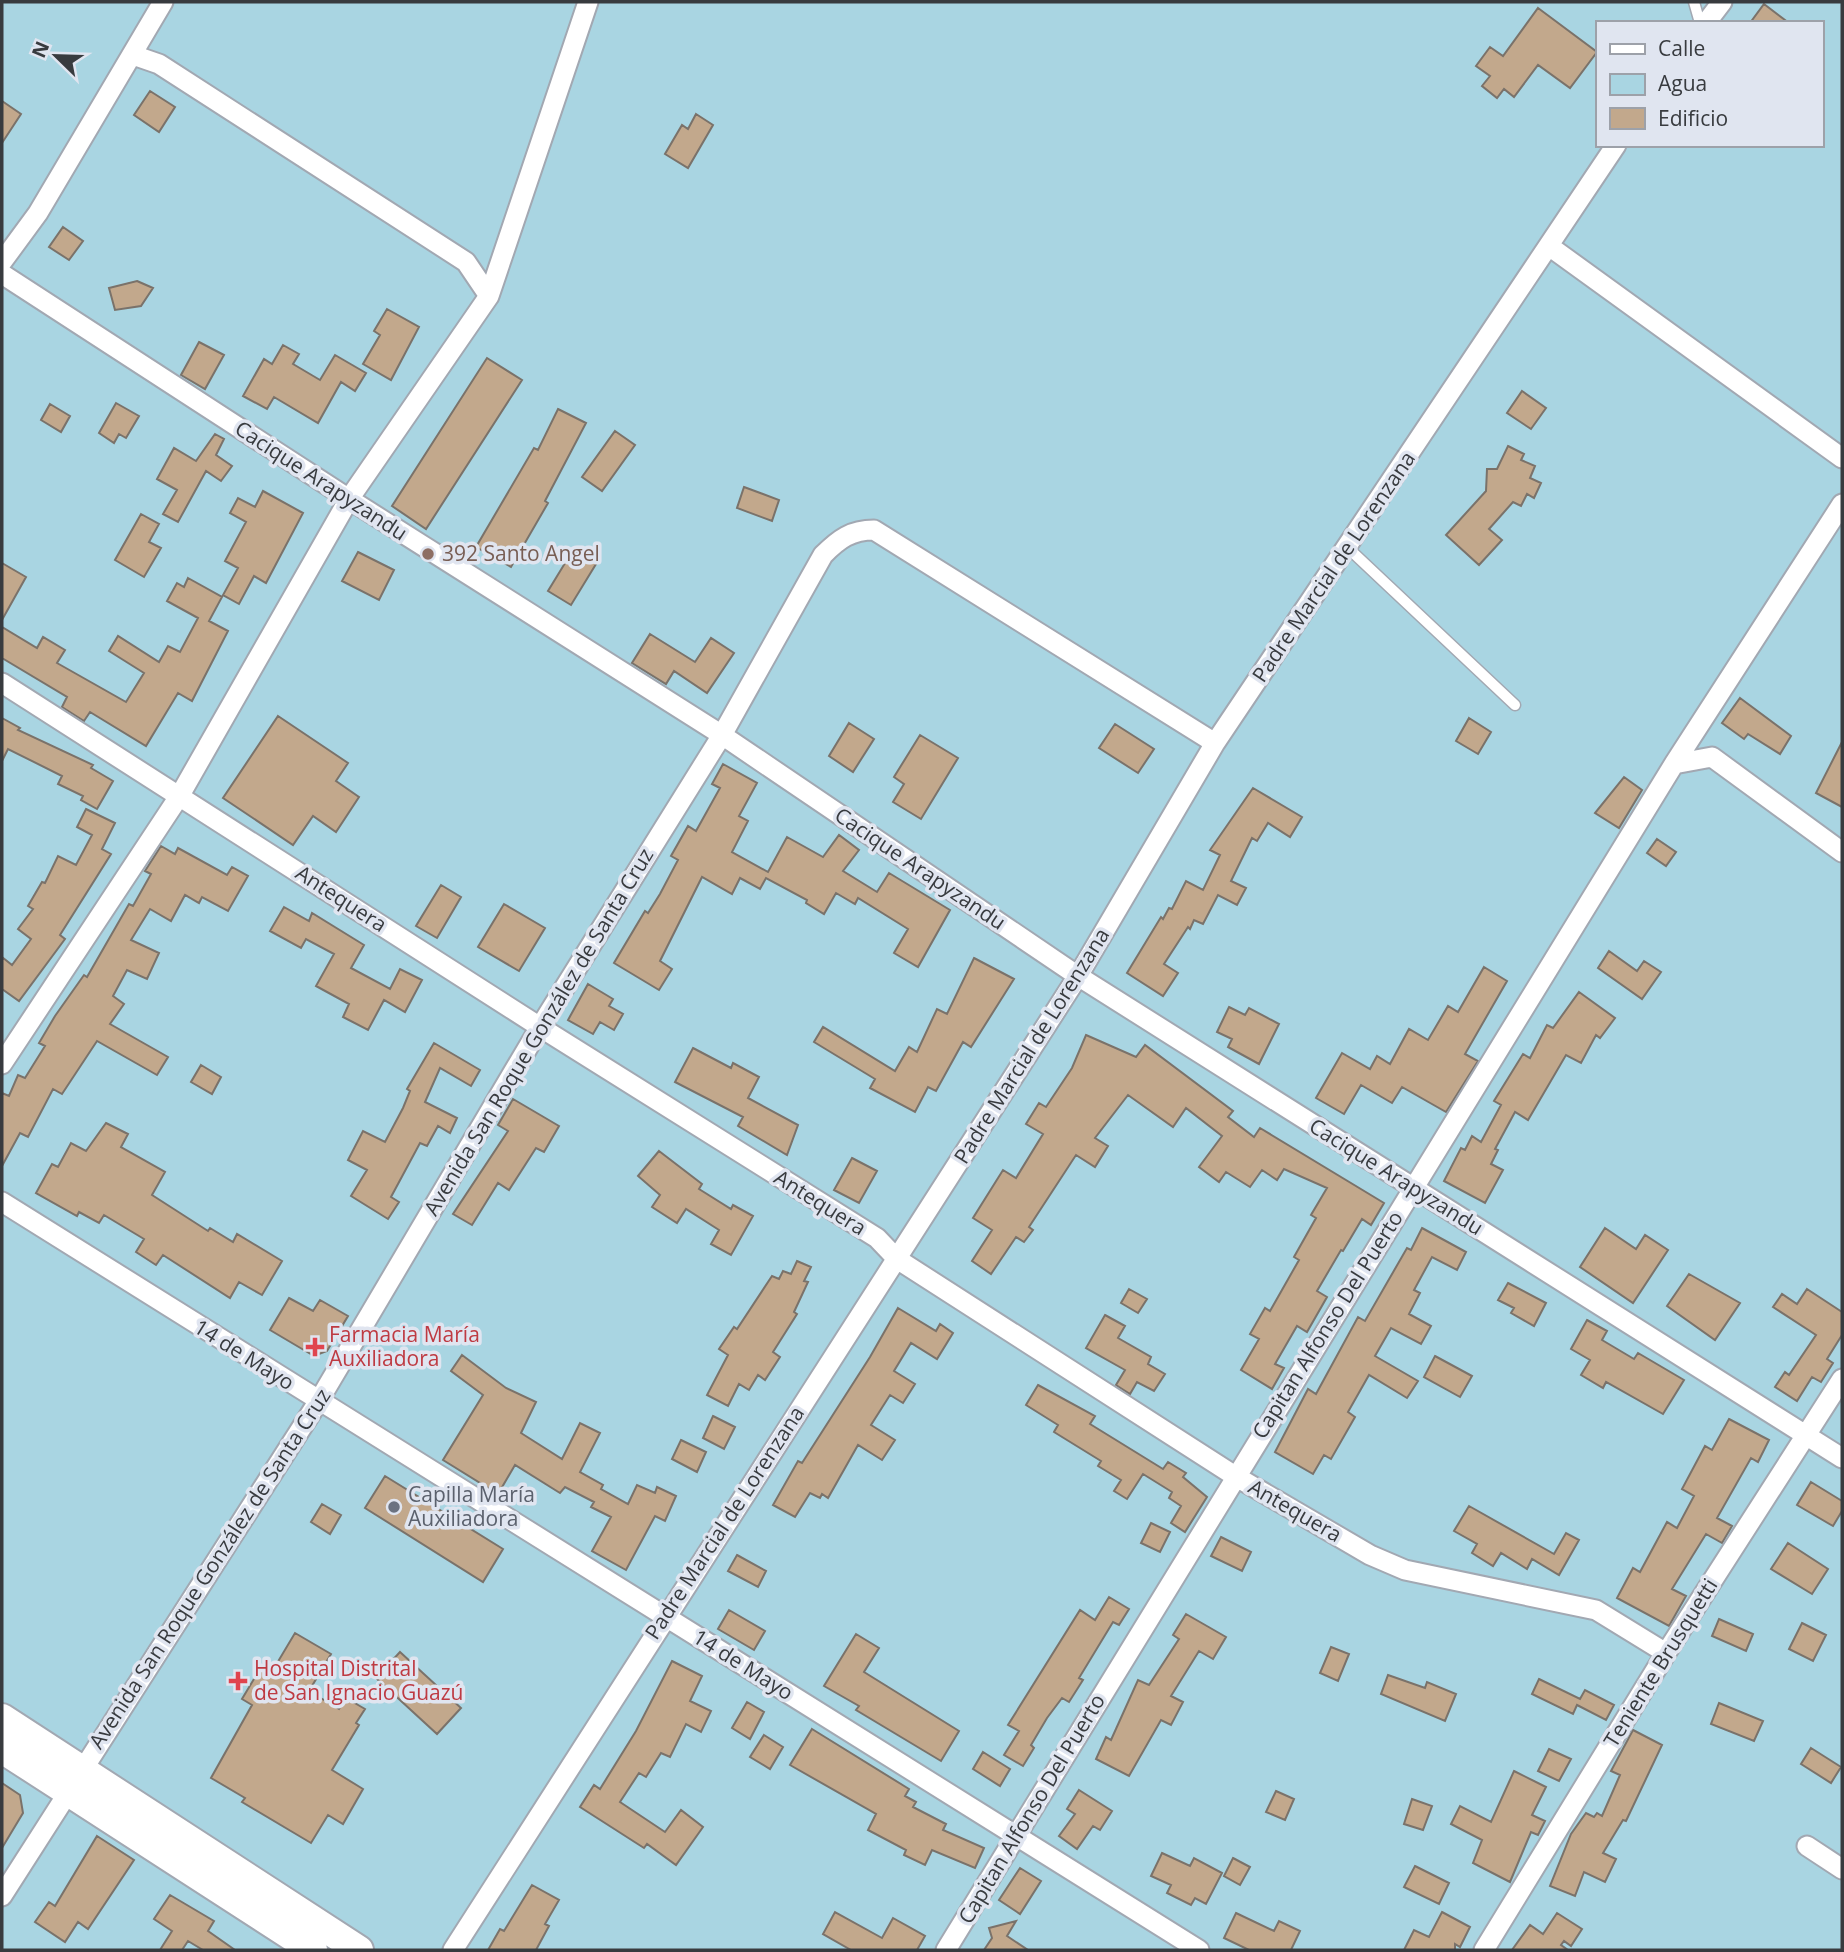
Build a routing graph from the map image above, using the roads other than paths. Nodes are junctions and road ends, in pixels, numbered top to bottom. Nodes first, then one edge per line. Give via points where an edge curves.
1 (163, 2) edge
2 (588, 2) edge
3 (1695, 2) edge
4 (1722, 2) edge
5 (1700, 21) edge
6 (1708, 21) edge
7 (133, 55) junction
8 (1615, 147) edge
9 (1549, 246) junction
10 (2, 262) edge
11 (2, 274) edge
12 (489, 296) junction
13 (1842, 458) edge
14 (349, 499) junction
15 (1842, 504) edge
16 (1347, 547) junction
17 (2, 683) edge
18 (1515, 705) dead end
19 (722, 735) junction
20 (1216, 743) junction
21 (1674, 764) junction
22 (180, 795) junction
23 (1842, 852) edge
24 (1078, 976) junction
25 (540, 1027) junction
26 (2, 1064) edge
27 (1414, 1188) junction
28 (2, 1202) edge
29 (897, 1259) junction
30 (1842, 1379) edge
31 (318, 1402) junction
32 (1806, 1434) junction
33 (1842, 1458) edge
34 (1236, 1476) junction
35 (665, 1616) junction
36 (1666, 1653) junction
37 (2, 1718) edge
38 (2, 1748) edge
39 (76, 1780) junction
40 (1017, 1834) junction
41 (1807, 1846) dead end
42 (1842, 1869) edge
43 (2, 1896) edge
44 (313, 1950) edge
45 (359, 1950) edge
46 (453, 1950) edge
47 (946, 1950) edge
48 (1199, 1950) edge
49 (1483, 1950) edge

1 - 7 street
2 - 12 street
3 - 5 lane
4 - 6 street
7 - 10 street via 38,213
7 - 12 street via 159,64 466,262
8 - 9 street, Padre Marcial de Lorenzana
9 - 13 street
9 - 16 street, Padre Marcial de Lorenzana
11 - 14 street, Cacique Arapyzandu
12 - 14 street
14 - 19 street, Cacique Arapyzandu
14 - 22 street
15 - 21 street, Capitan Alfonso Del Puerto
16 - 18 lane
16 - 20 street, Padre Marcial de Lorenzana
17 - 22 street, Antequera
19 - 20 street, Avenida San Roque González de Santa Cruz via 823,555 855,530 874,530
19 - 24 street, Cacique Arapyzandu
19 - 25 street, Avenida San Roque González de Santa Cruz
20 - 24 street, Padre Marcial de Lorenzana
21 - 23 street via 1712,757
21 - 27 street, Capitan Alfonso Del Puerto
22 - 25 street, Antequera
22 - 26 street
24 - 27 street, Cacique Arapyzandu
24 - 29 street, Padre Marcial de Lorenzana
25 - 29 street, Antequera via 877,1238
25 - 31 street, Avenida San Roque González de Santa Cruz
27 - 32 street, Cacique Arapyzandu
27 - 34 street, Capitan Alfonso Del Puerto
28 - 31 street, 14 de Mayo
29 - 34 street, Antequera
29 - 35 street, Padre Marcial de Lorenzana
30 - 32 street, Teniente Brusquetti
31 - 35 street, 14 de Mayo
31 - 39 street, Avenida San Roque González de Santa Cruz
32 - 33 street, Cacique Arapyzandu
32 - 36 street, Teniente Brusquetti
34 - 36 street, Antequera via 1370,1555 1405,1570 1596,1610
34 - 40 street, Capitan Alfonso Del Puerto
35 - 40 street, 14 de Mayo
35 - 46 street, Padre Marcial de Lorenzana
36 - 49 street, Teniente Brusquetti
37 - 39 street
38 - 39 street
39 - 43 street, Avenida San Roque González de Santa Cruz
39 - 44 street
39 - 45 street
40 - 47 street, Capitan Alfonso Del Puerto
40 - 48 street, 14 de Mayo
41 - 42 street

